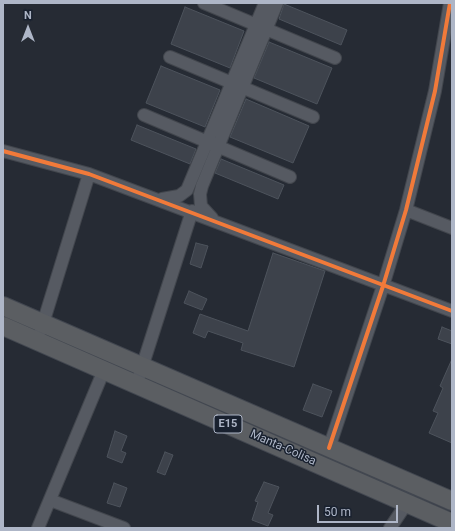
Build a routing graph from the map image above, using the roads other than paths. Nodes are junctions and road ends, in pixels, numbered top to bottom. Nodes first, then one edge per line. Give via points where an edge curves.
1 (204, 3) edge
2 (265, 3) edge
3 (277, 3) edge
4 (450, 3) edge
5 (262, 27) junction
6 (170, 57) dead end
7 (335, 58) dead end
8 (237, 86) junction
9 (144, 115) dead end
10 (313, 117) dead end
11 (213, 144) junction
12 (3, 151) edge
13 (89, 174) junction
14 (290, 177) dead end
15 (197, 182) junction
16 (159, 199) junction
17 (406, 210) junction
18 (192, 211) junction
19 (213, 220) junction
20 (452, 228) edge
21 (383, 286) junction
22 (3, 306) edge
23 (452, 311) edge
24 (43, 323) junction
25 (3, 326) edge
26 (38, 341) junction
27 (142, 366) junction
28 (104, 370) junction
29 (136, 383) junction
30 (329, 448) junction
31 (50, 500) junction
32 (452, 501) edge
33 (407, 504) junction
34 (451, 521) edge
35 (38, 528) edge
36 (124, 528) edge
37 (390, 528) edge

1 - 5 street
2 - 5 street
3 - 5 street
4 - 17 street via 435,90
5 - 7 street
5 - 8 street
6 - 8 street
8 - 10 street
8 - 11 street
9 - 11 street
11 - 14 street
11 - 15 street
12 - 13 street
13 - 16 street
13 - 24 street
15 - 16 street via 176,198
15 - 19 street via 201,206
16 - 18 street
17 - 20 street
17 - 21 street
18 - 19 street
18 - 27 street
19 - 21 street
21 - 23 street
21 - 30 street
22 - 24 highway, Manta-Colisa / E15
24 - 26 street
24 - 27 highway, Manta-Colisa / E15
25 - 26 highway, Manta-Colisa / E15
26 - 28 highway, Manta-Colisa / E15
27 - 29 street
27 - 30 highway, Manta-Colisa / E15
28 - 29 highway, Manta-Colisa / E15
28 - 31 street
29 - 33 highway, Manta-Colisa / E15
30 - 32 highway, Manta-Colisa / E15
31 - 35 street
31 - 36 street
33 - 34 highway, Manta-Colisa / E15
33 - 37 street

